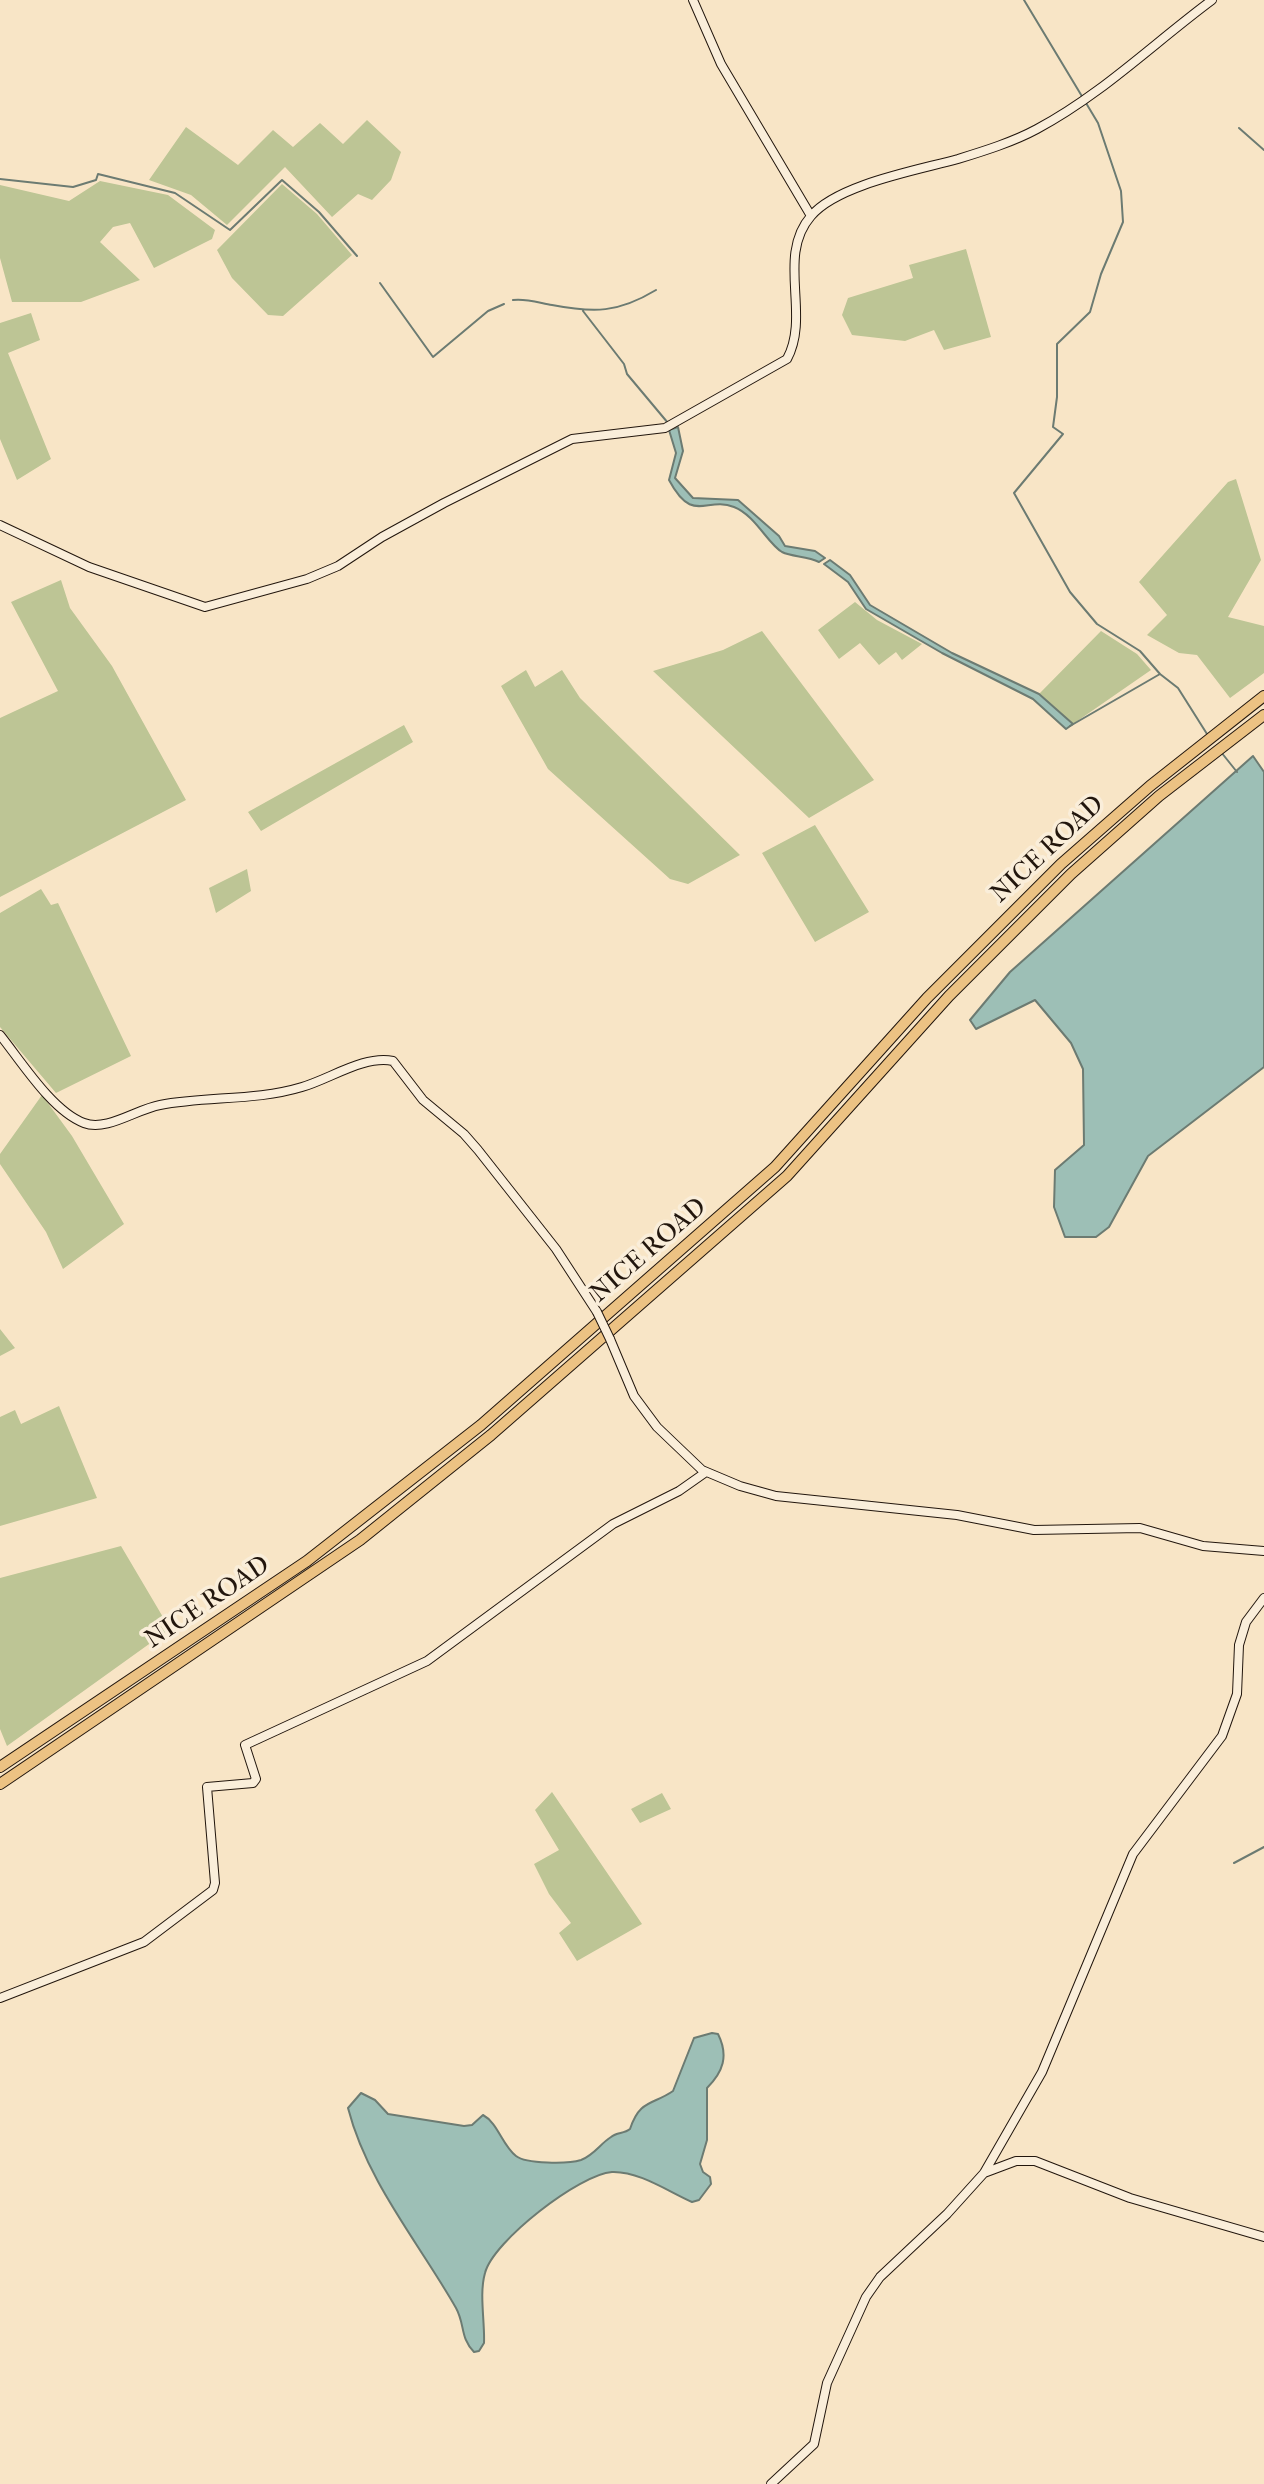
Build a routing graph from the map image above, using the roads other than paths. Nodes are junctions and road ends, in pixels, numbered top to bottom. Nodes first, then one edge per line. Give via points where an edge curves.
1 (693, 0) edge
2 (1212, 0) edge
3 (811, 216) junction
4 (0, 525) edge
5 (1264, 696) edge
6 (1264, 715) edge
7 (0, 1035) edge
8 (706, 1472) junction
9 (1264, 1551) edge
10 (1264, 1598) edge
11 (0, 1767) edge
12 (0, 1784) edge
13 (0, 1998) edge
14 (984, 2174) junction
15 (1264, 2237) edge
16 (771, 2484) edge

1 - 3 street via 721,64
2 - 3 street via 1084,99 1020,137 870,183
3 - 4 street via 796,251 796,329 786,359 666,428 572,439 307,579 205,607 89,567
5 - 11 highway, NICE ROAD via 1103,826 1019,904 927,998 775,1167 481,1425 317,1553
6 - 12 highway, NICE ROAD via 1159,796 1029,915 780,1182 491,1435 360,1540
7 - 8 street, bridge via 61,1106 92,1126 161,1104 271,1094 301,1088 375,1059 393,1062 423,1100 478,1150 569,1267 597,1312 644,1413
8 - 9 street via 776,1496 957,1515 1034,1530 1140,1528 1203,1546
8 - 13 street via 679,1491 612,1524 427,1661 245,1745 256,1779 253,1783 207,1787 213,1890 144,1942
10 - 14 street via 1246,1622 1239,1645 1237,1695 1222,1736 1133,1854 1042,2072
14 - 15 street via 1016,2161 1035,2161 1130,2198
14 - 16 street via 880,2277 835,2359 814,2444

